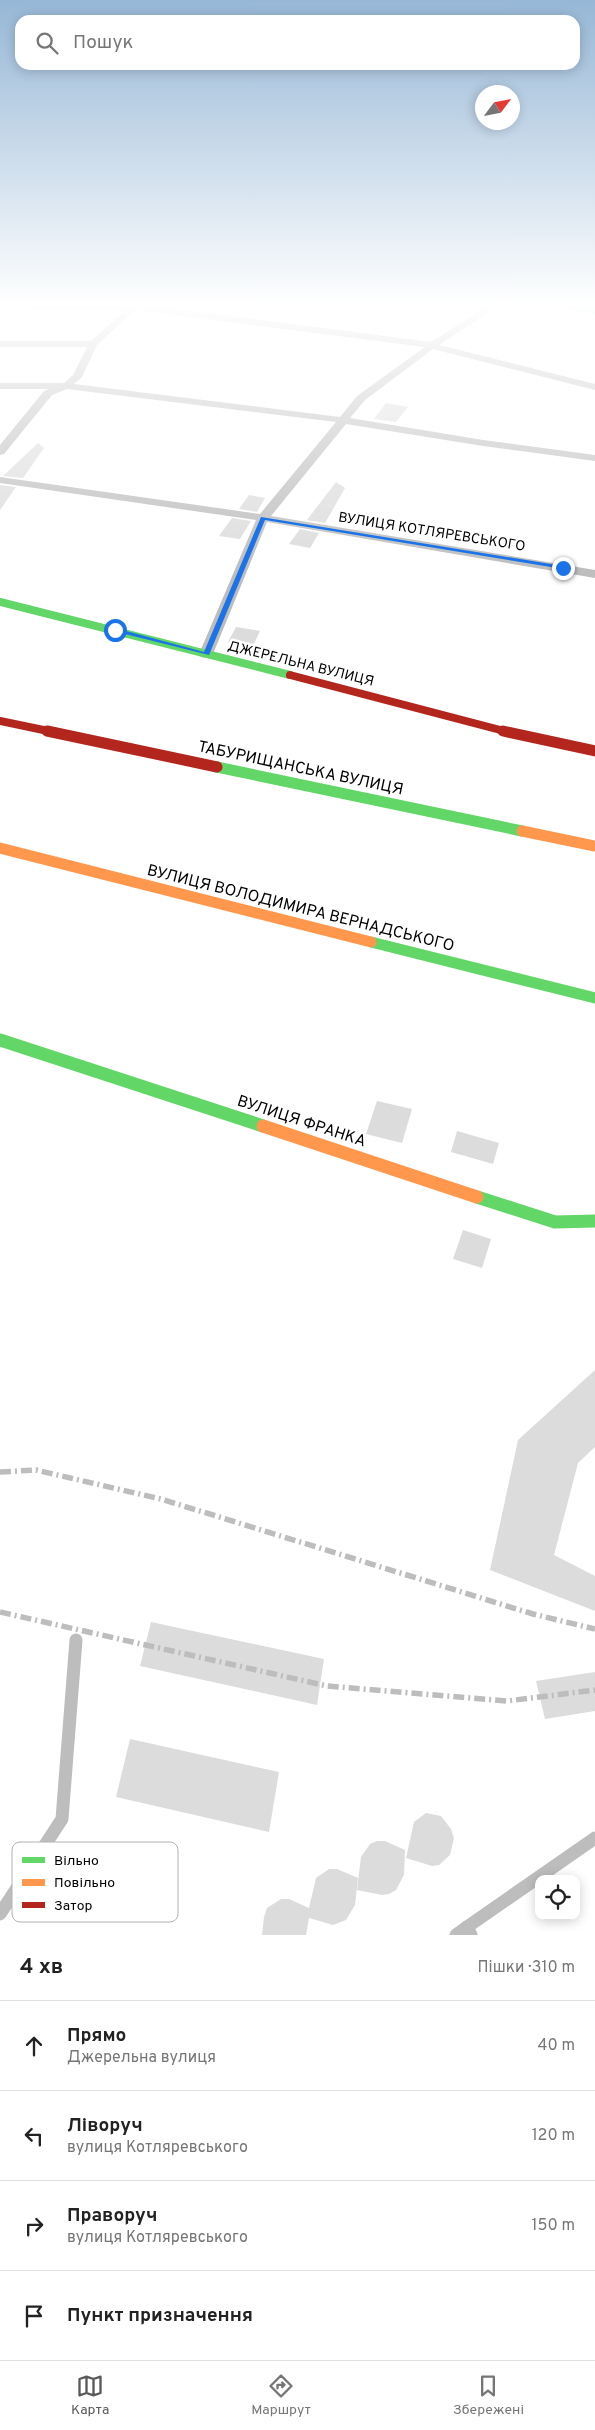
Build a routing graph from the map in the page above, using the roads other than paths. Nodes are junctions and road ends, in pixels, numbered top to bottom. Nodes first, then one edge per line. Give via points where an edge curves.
1 (47, 394) edge
2 (134, 394) edge
3 (366, 394) edge
4 (343, 420) junction
5 (0, 452) edge
6 (595, 458) edge
7 (0, 480) edge
8 (263, 518) junction
9 (595, 574) edge
10 (0, 602) edge
11 (206, 654) junction
12 (0, 721) edge
13 (595, 751) edge
14 (595, 846) edge
15 (0, 848) edge
16 (595, 998) edge
17 (0, 1040) edge
18 (595, 1221) edge
19 (76, 1640) dead end
20 (595, 1838) edge
21 (46, 1842) edge
22 (12, 1895) edge
23 (0, 1914) edge
24 (465, 1932) edge

1 - 5 street
2 - 4 street
3 - 4 street
4 - 6 street
4 - 8 street
7 - 8 street, ВУЛИЦЯ КОТЛЯРЕВСЬКОГО
8 - 9 street, ВУЛИЦЯ КОТЛЯРЕВСЬКОГО
8 - 11 street
10 - 11 street, ДЖЕРЕЛЬНА ВУЛИЦЯ
11 - 13 street, ДЖЕРЕЛЬНА ВУЛИЦЯ via 526,737
12 - 14 street, ТАБУРИЩАНСЬКА ВУЛИЦЯ
15 - 16 street, ВУЛИЦЯ ВОЛОДИМИРА ВЕРНАДСЬКОГО
17 - 18 street, ВУЛИЦЯ ФРАНКА via 555,1222
19 - 21 lane via 62,1818
20 - 24 lane
22 - 23 lane

